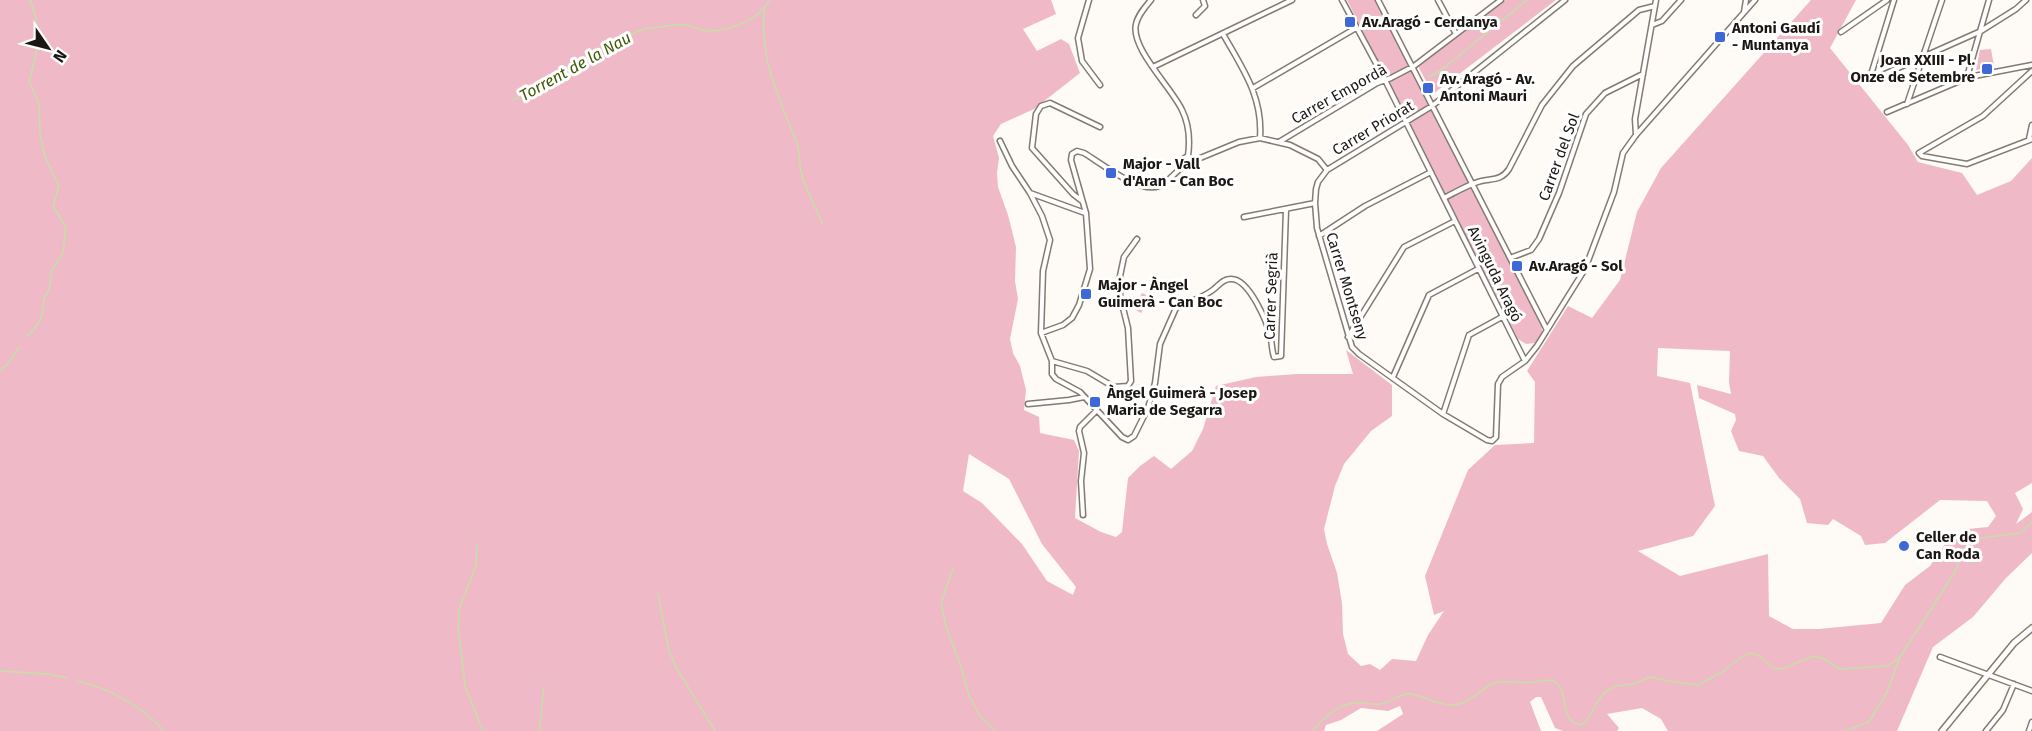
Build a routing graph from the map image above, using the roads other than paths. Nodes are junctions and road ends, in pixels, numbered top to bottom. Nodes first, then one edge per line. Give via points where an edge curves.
1 (1089, 0) edge
2 (1150, 0) edge
3 (1203, 0) edge
4 (1292, 0) edge
5 (1342, 0) edge
6 (1378, 0) edge
7 (1438, 0) edge
8 (1565, 0) edge
9 (1656, 0) edge
10 (1681, 0) edge
11 (1746, 0) edge
12 (1755, 0) edge
13 (1887, 0) edge
14 (1894, 0) edge
15 (1942, 0) edge
16 (1989, 0) edge
17 (2026, 0) edge
18 (1499, 1) edge
19 (1284, 2) edge
20 (1655, 6) junction
21 (1744, 12) junction
22 (1196, 15) dead end
23 (1652, 25) junction
24 (1356, 28) junction
25 (1981, 31) junction
26 (1841, 33) dead end
27 (1223, 34) junction
28 (1456, 34) junction
29 (1923, 56) junction
30 (2032, 64) edge
31 (1153, 67) junction
32 (1411, 67) junction
33 (2032, 71) edge
34 (1643, 74) junction
35 (1967, 77) junction
36 (1385, 80) junction
37 (1100, 85) dead end
38 (1253, 88) junction
39 (1907, 104) junction
40 (1432, 106) junction
41 (1887, 112) dead end
42 (1406, 123) junction
43 (2032, 125) edge
44 (1100, 127) dead end
45 (1636, 135) junction
46 (1260, 138) junction
47 (2031, 139) edge
48 (1000, 141) dead end
49 (1279, 142) junction
50 (1188, 156) junction
51 (1193, 161) junction
52 (1184, 165) junction
53 (1327, 170) junction
54 (1431, 172) junction
55 (1472, 184) junction
56 (1030, 193) junction
57 (1444, 198) junction
58 (1083, 202) junction
59 (1315, 203) junction
60 (1286, 210) junction
61 (1086, 213) junction
62 (1244, 217) dead end
63 (1455, 221) junction
64 (1319, 236) junction
65 (1137, 239) dead end
66 (1510, 258) junction
67 (1478, 269) junction
68 (1502, 317) junction
69 (1547, 331) junction
70 (1041, 333) junction
71 (1348, 337) junction
72 (1052, 361) junction
73 (1526, 361) junction
74 (1393, 377) junction
75 (1084, 397) junction
76 (1028, 404) dead end
77 (1097, 410) junction
78 (1443, 414) junction
79 (1083, 515) dead end
80 (2032, 628) edge
81 (1940, 657) dead end
82 (1988, 674) junction
83 (2014, 684) junction
84 (2032, 691) edge
85 (2032, 722) edge
86 (1942, 731) edge
87 (1986, 731) edge
88 (2029, 731) edge

1 - 37 street via 1078,38 1082,61
2 - 31 street via 1138,18 1135,32
3 - 22 street via 1205,6
4 - 19 street
5 - 24 street, Avinguda Aragó
6 - 32 street, Avinguda Aragó
7 - 28 street
8 - 40 street, Carrer Priorat
9 - 20 street
10 - 23 street via 1662,21
11 - 21 street
12 - 21 street
13 - 26 street
14 - 29 street via 1869,81
15 - 29 street
16 - 25 street
17 - 25 street
18 - 28 street, Carrer Empordà
19 - 27 street
20 - 23 street
20 - 55 street via 1639,10 1573,66 1542,105 1506,173 1496,180
21 - 45 street
23 - 34 street
24 - 36 street, Avinguda Aragó
24 - 38 street
25 - 29 street
25 - 35 street
27 - 31 street
27 - 38 street
28 - 32 street, Carrer Empordà
29 - 39 street
30 - 35 street
31 - 50 street via 1182,110 1189,136
32 - 36 street, Carrer Empordà
32 - 40 street, Avinguda Aragó
33 - 47 street via 1983,116 1919,153 1968,165
34 - 45 street
34 - 66 street, Carrer del Sol via 1605,93 1586,114 1560,193 1539,239 1531,250
35 - 39 street
36 - 42 street, Avinguda Aragó
36 - 49 street, Carrer Empordà
38 - 46 street
39 - 41 street
40 - 42 street, Carrer Priorat
40 - 55 street, Avinguda Aragó
42 - 53 street, Carrer Priorat
42 - 54 street, Avinguda Aragó
43 - 47 street
44 - 58 street via 1050,103 1041,105 1035,114 1032,148
45 - 69 street via 1623,153 1614,192 1585,269
46 - 49 street
46 - 51 street via 1239,142
48 - 56 street
49 - 53 street via 1318,159
50 - 51 street
50 - 52 street via 1183,159
51 - 52 street via 1191,166
52 - 58 street via 1160,186 1146,188 1084,153 1074,152 1071,160
53 - 59 street, Carrer Montseny via 1318,182
54 - 57 street, Avinguda Aragó
54 - 64 street via 1365,206
55 - 57 street
55 - 66 street, Avinguda Aragó
56 - 61 street
56 - 70 street via 1050,240 1043,271
57 - 63 street, Avinguda Aragó
58 - 61 street
59 - 60 street
59 - 64 street, Carrer Montseny
60 - 62 street
60 - 77 street, Carrer Segrià via 1281,356 1274,357 1267,325 1247,288 1236,279 1228,279 1213,291 1176,308 1160,344 1148,408 1134,436 1128,440 1122,437
61 - 70 street via 1090,268 1081,299 1068,322
63 - 67 street, Avinguda Aragó
63 - 71 street via 1404,247
64 - 71 street, Carrer Montseny
65 - 72 street via 1124,257 1120,276 1120,296 1128,328 1128,386 1114,387 1088,371
66 - 69 street, Avinguda Aragó
67 - 68 street, Avinguda Aragó
67 - 74 street via 1429,295
68 - 73 street, Avinguda Aragó
68 - 78 street via 1469,335
69 - 73 street
70 - 72 street
71 - 74 street, Carrer Montseny via 1359,354
72 - 75 street via 1053,376
73 - 78 street, Carrer Montseny via 1498,384 1496,437 1492,441
74 - 78 street, Carrer Montseny
75 - 76 street
75 - 77 street
77 - 79 street via 1079,431 1084,453
80 - 82 street
81 - 82 street
82 - 83 street
82 - 86 street
83 - 84 street
83 - 87 street via 2003,710
85 - 88 street

